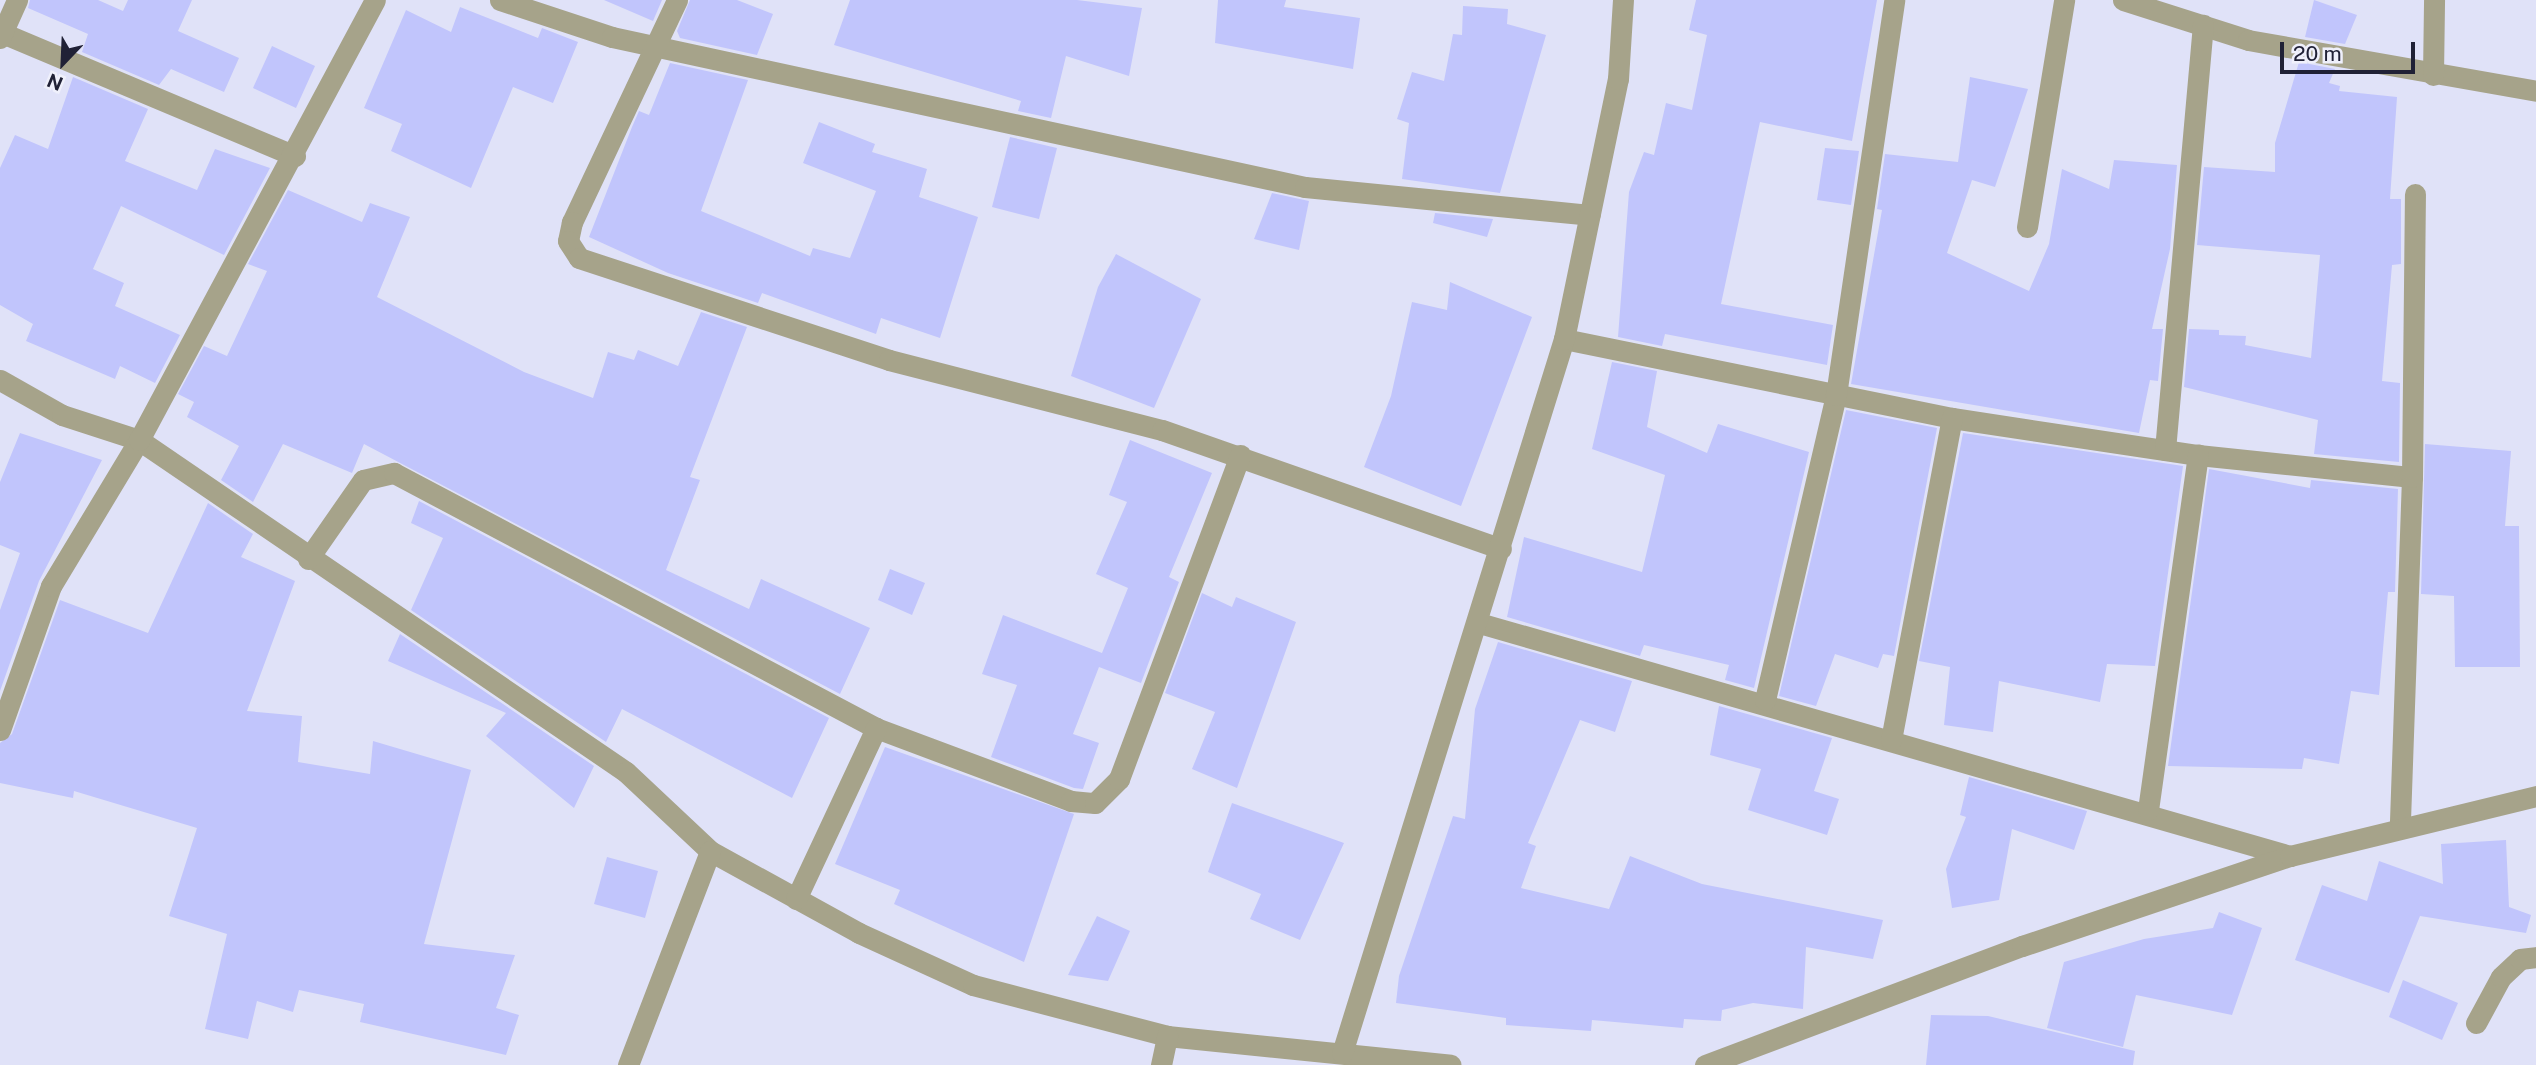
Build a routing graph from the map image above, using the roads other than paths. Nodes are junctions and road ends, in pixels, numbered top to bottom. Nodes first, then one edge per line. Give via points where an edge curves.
1 (17, 0) edge
2 (375, 0) edge
3 (500, 0) edge
4 (677, 0) edge
5 (1623, 0) edge
6 (1894, 0) edge
7 (2064, 0) edge
8 (2123, 0) edge
9 (2434, 0) edge
10 (2203, 25) junction
11 (1, 34) edge
12 (660, 46) junction
13 (2433, 75) junction
14 (2536, 91) edge
15 (295, 156) junction
16 (2415, 194) dead end
17 (1590, 215) junction
18 (2027, 227) dead end
19 (1564, 339) junction
20 (0, 380) edge
21 (1836, 395) junction
22 (1952, 418) junction
23 (139, 440) junction
24 (2165, 450) junction
25 (1240, 455) junction
26 (2197, 455) junction
27 (2412, 477) junction
28 (1501, 549) junction
29 (308, 559) junction
30 (1479, 623) junction
31 (1765, 700) junction
32 (876, 728) junction
33 (0, 730) edge
34 (1891, 740) junction
35 (2536, 796) edge
36 (2148, 810) junction
37 (2400, 825) junction
38 (710, 852) junction
39 (2290, 856) junction
40 (796, 899) junction
41 (2536, 957) edge
42 (2476, 1023) dead end
43 (1167, 1036) junction
44 (1342, 1053) junction
45 (628, 1065) edge
46 (1161, 1065) edge
47 (1451, 1065) edge
48 (1705, 1065) edge

1 - 11 street
2 - 15 street
3 - 12 street
4 - 12 street
5 - 17 street via 1618,79
6 - 21 street
7 - 18 street
8 - 10 street
9 - 13 street
10 - 13 street
10 - 24 street
11 - 15 street
12 - 17 street via 1305,187
12 - 25 street via 572,222 568,241 579,258 889,360
13 - 14 street
15 - 23 street
16 - 27 street
17 - 19 street
19 - 21 street
19 - 28 street
20 - 23 street via 62,415
21 - 22 street
21 - 31 street
22 - 24 street
22 - 34 street
23 - 29 street
23 - 33 street via 51,586
24 - 26 street
25 - 28 street
25 - 32 street via 1111,792 1095,803 1071,801
26 - 27 street
26 - 36 street
27 - 37 street
28 - 30 street
29 - 32 street via 363,480 394,473
29 - 38 street via 626,772
30 - 31 street
30 - 44 street
31 - 34 street
32 - 40 street
34 - 36 street
35 - 37 street
36 - 39 street
37 - 39 street
38 - 40 street
38 - 45 street
39 - 48 street via 2022,946
40 - 43 street via 973,985
41 - 42 street via 2520,959 2501,977
43 - 44 street
43 - 46 street
44 - 47 street

